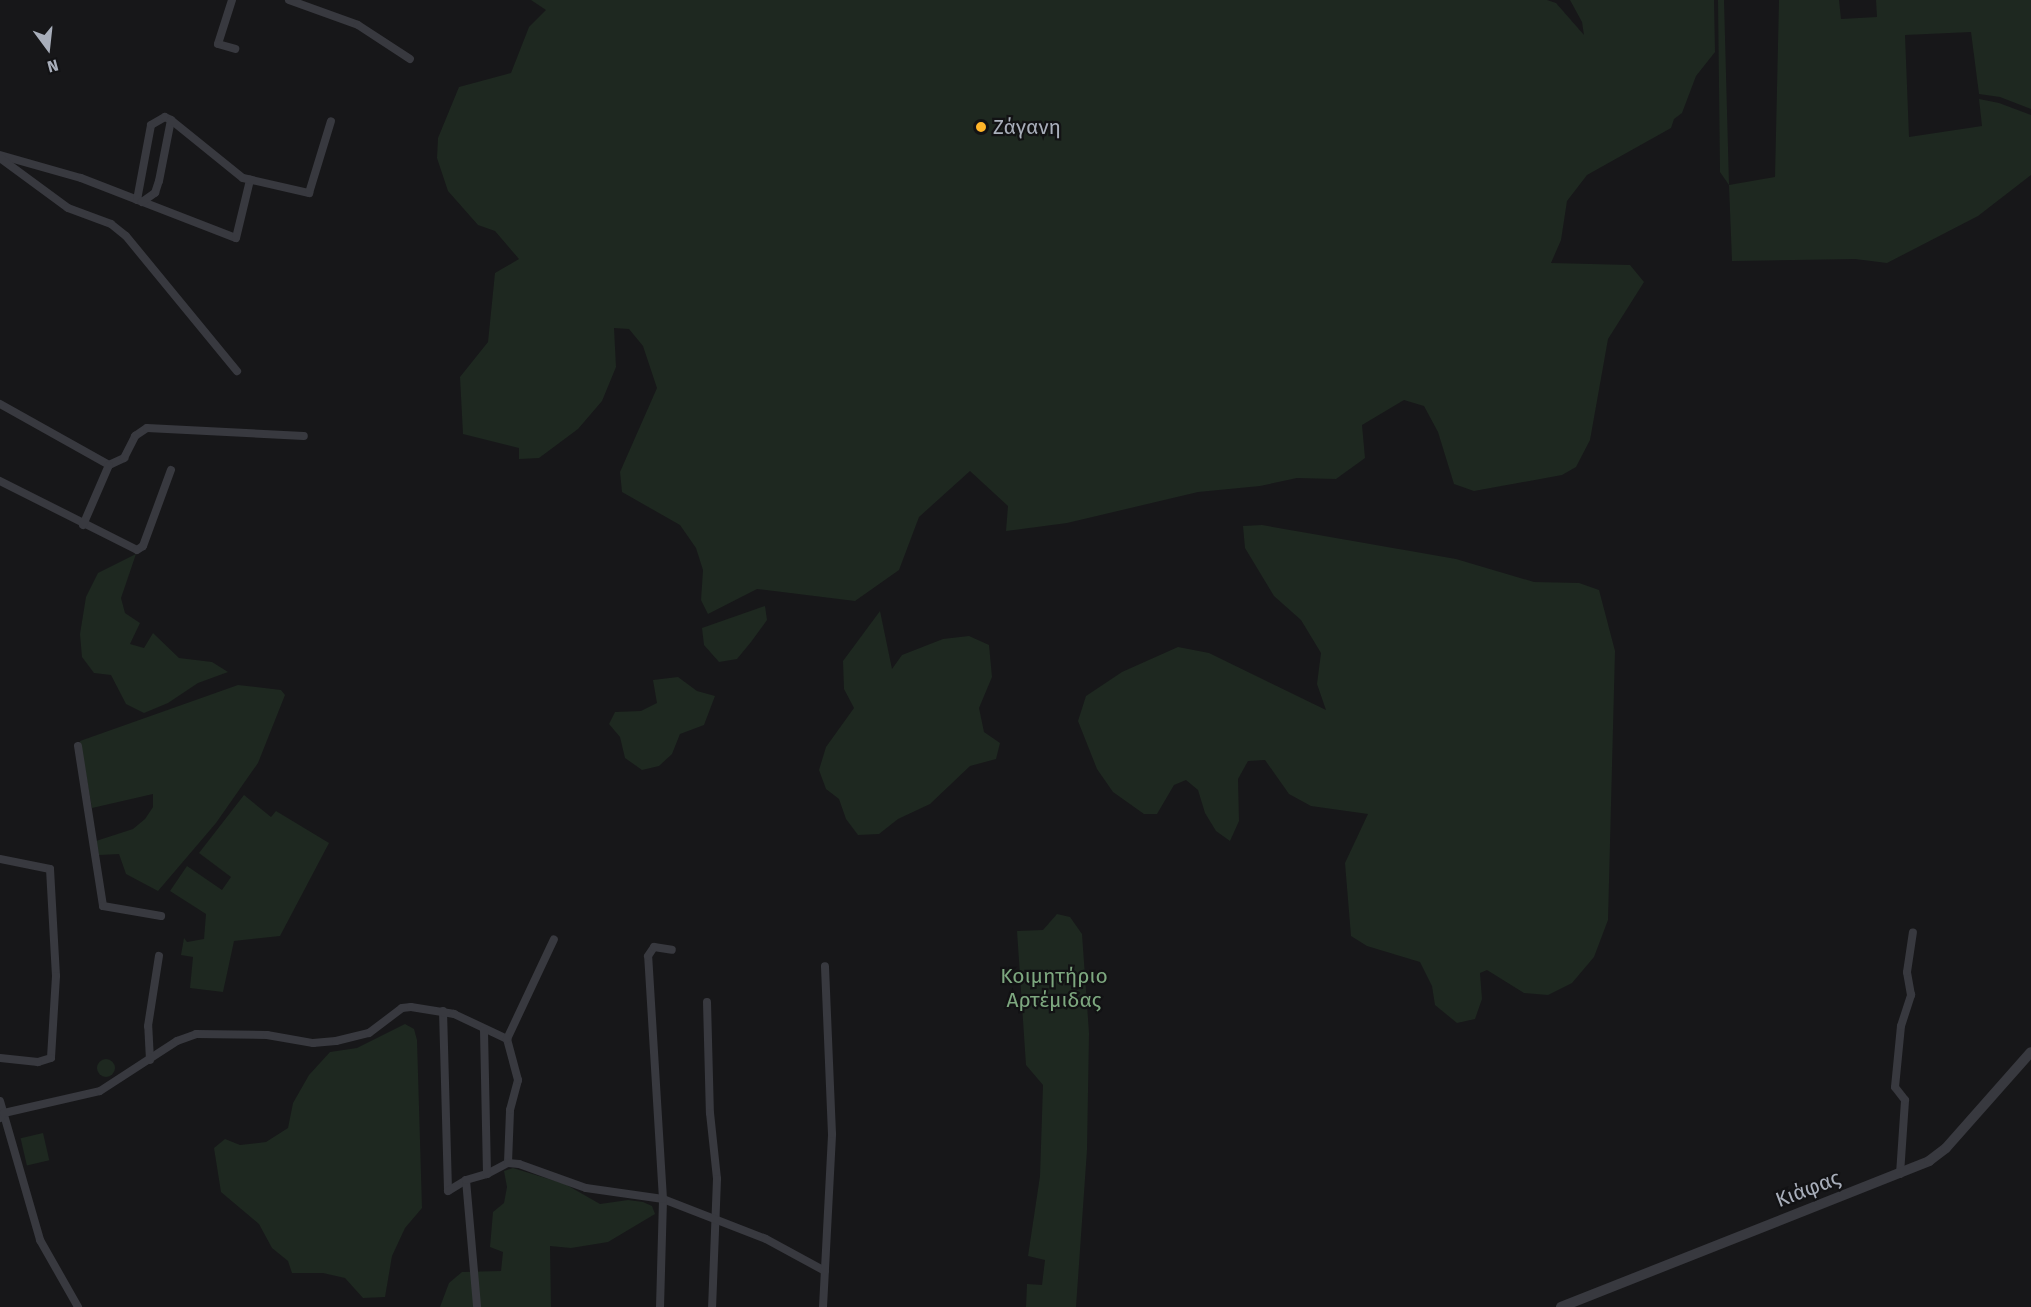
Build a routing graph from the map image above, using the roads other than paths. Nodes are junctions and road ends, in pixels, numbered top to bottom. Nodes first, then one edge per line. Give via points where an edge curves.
1 (232, 0) edge
2 (289, 0) edge
3 (235, 48) dead end
4 (410, 58) dead end
5 (171, 120) junction
6 (331, 120) dead end
7 (0, 156) edge
8 (250, 180) junction
9 (139, 201) junction
10 (237, 371) dead end
11 (0, 404) edge
12 (304, 436) dead end
13 (109, 465) junction
14 (171, 470) dead end
15 (0, 481) edge
16 (83, 525) junction
17 (78, 747) dead end
18 (0, 859) edge
19 (161, 916) dead end
20 (1913, 932) dead end
21 (554, 939) dead end
22 (672, 950) dead end
23 (159, 956) dead end
24 (825, 966) dead end
25 (707, 1002) dead end
26 (443, 1011) junction
27 (484, 1030) junction
28 (507, 1039) junction
29 (2031, 1052) edge
30 (0, 1058) edge
31 (150, 1060) junction
32 (0, 1101) edge
33 (2, 1115) edge
34 (508, 1163) junction
35 (487, 1174) junction
36 (1900, 1174) junction
37 (466, 1180) junction
38 (663, 1199) junction
39 (716, 1218) junction
40 (825, 1271) junction
41 (78, 1307) edge
42 (477, 1307) edge
43 (660, 1307) edge
44 (712, 1307) edge
45 (823, 1307) edge
46 (1562, 1307) edge

1 - 3 street via 218,44
2 - 4 street via 358,25
5 - 8 street via 231,171
5 - 9 street via 155,193
5 - 9 street via 165,117 151,125
6 - 8 street via 309,194
7 - 9 street
7 - 10 street via 68,208 111,224 126,236
8 - 9 street via 236,238
11 - 13 street
12 - 13 street via 147,428 135,436 124,458
13 - 16 street
14 - 16 street via 140,549
15 - 16 street
17 - 19 street via 103,906
18 - 30 street via 50,869 56,976 51,1058 38,1062
20 - 36 street via 1907,969 1911,995 1901,1026 1895,1087 1905,1102
21 - 28 street
22 - 38 street via 654,946 648,956
23 - 31 street via 148,1026
24 - 40 street via 832,1134
25 - 39 street
26 - 27 street
26 - 31 street via 402,1008 369,1033 336,1041 313,1043 267,1035 196,1034 177,1041
26 - 37 street via 447,1191
27 - 28 street
27 - 35 street
28 - 34 street via 518,1080 510,1110
29 - 36 street, Κιάφας via 1946,1148
31 - 33 street via 100,1091
32 - 33 street
33 - 41 street via 40,1240
34 - 35 street
34 - 38 street via 586,1188
35 - 37 street
36 - 46 street, Κιάφας
37 - 42 street
38 - 39 street
38 - 43 street
39 - 40 street via 810,1260
39 - 44 street
40 - 45 street

